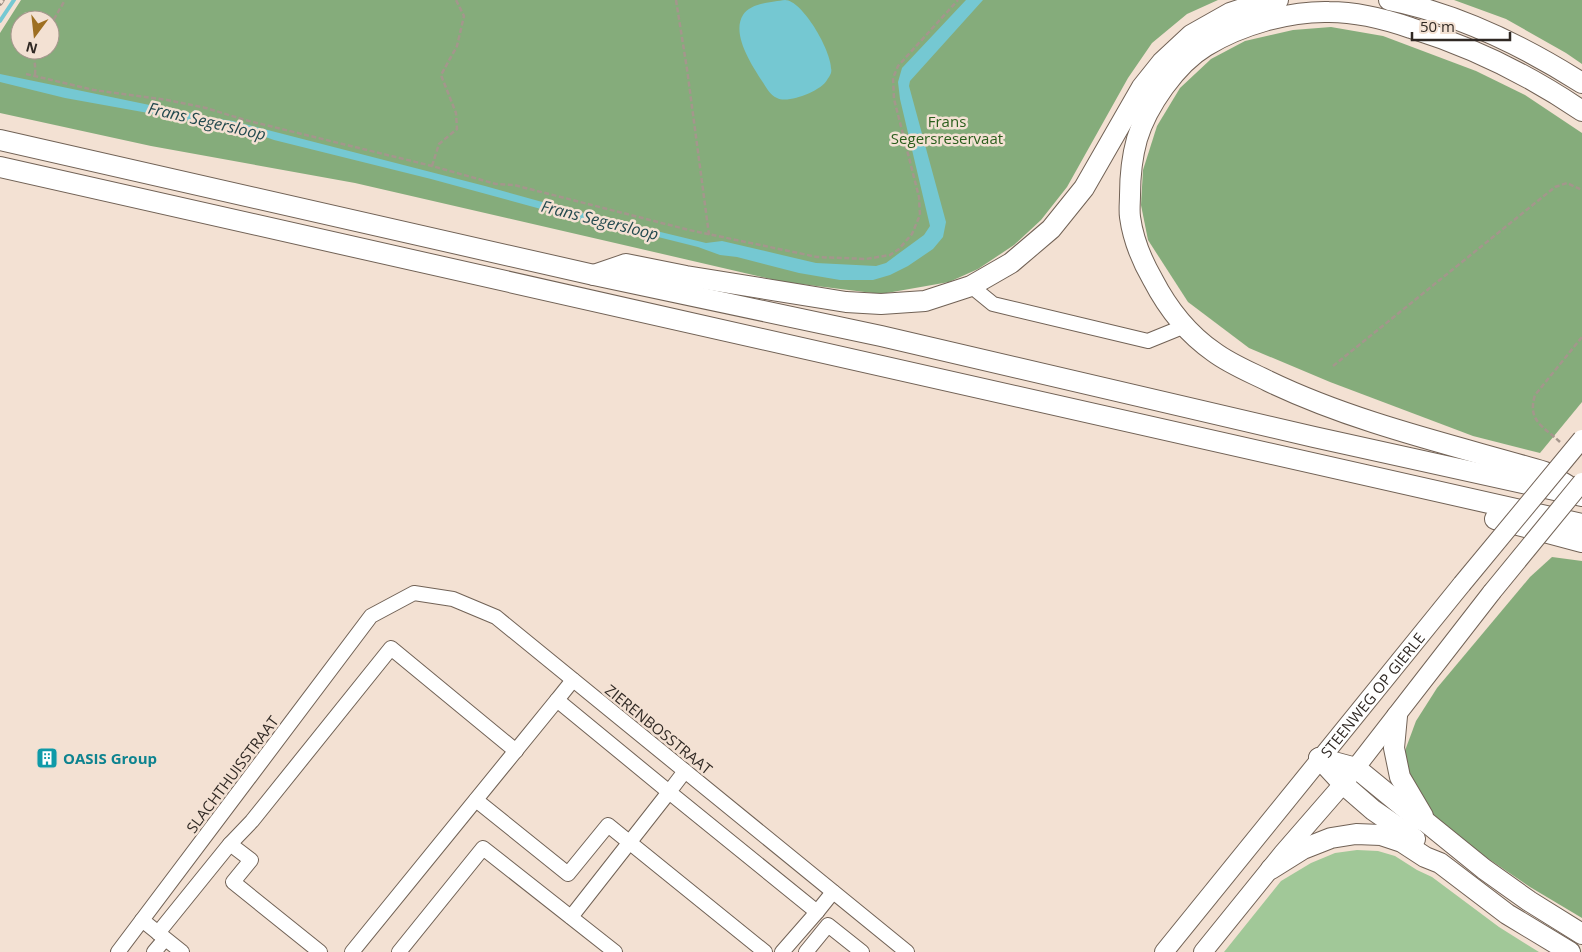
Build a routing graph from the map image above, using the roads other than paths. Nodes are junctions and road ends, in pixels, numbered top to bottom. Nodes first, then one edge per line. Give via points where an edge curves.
1 (1278, 0) edge
2 (1389, 0) edge
3 (1582, 83) edge
4 (1582, 111) edge
5 (0, 140) edge
6 (0, 167) edge
7 (594, 275) junction
8 (971, 286) junction
9 (1185, 326) junction
10 (1582, 439) edge
11 (1582, 482) edge
12 (1582, 495) edge
13 (1467, 499) junction
14 (1582, 524) edge
15 (1582, 542) edge
16 (371, 616) joint
17 (573, 680) junction
18 (557, 700) junction
19 (1397, 716) junction
20 (516, 751) junction
21 (1319, 758) junction
22 (1356, 768) junction
23 (685, 771) junction
24 (1343, 784) junction
25 (669, 792) junction
26 (476, 800) junction
27 (1426, 822) junction
28 (630, 842) junction
29 (230, 844) junction
30 (1440, 863) junction
31 (1271, 869) junction
32 (833, 892) junction
33 (817, 912) junction
34 (571, 917) junction
35 (142, 920) junction
36 (1582, 934) edge
37 (162, 936) junction
38 (118, 952) edge
39 (154, 952) edge
40 (182, 952) edge
41 (320, 952) edge
42 (352, 952) edge
43 (398, 952) edge
44 (615, 952) edge
45 (765, 952) edge
46 (782, 952) edge
47 (806, 952) edge
48 (862, 952) edge
49 (907, 952) edge
50 (1164, 952) edge
51 (1203, 952) edge
52 (1570, 952) edge

1 - 8 highway via 1230,13 1191,35 1162,62 1142,88 1084,188 1051,229 1011,263
2 - 3 highway via 1466,22 1505,39
4 - 9 highway via 1508,66 1435,36 1379,18 1329,12 1286,16 1241,28 1205,47 1177,71 1155,101 1137,139 1130,178 1130,217 1142,260 1164,301
5 - 7 highway
6 - 13 highway
7 - 8 highway via 626,264 836,301 881,304 925,301
7 - 12 highway
8 - 9 street via 993,304 1148,341
9 - 12 highway via 1212,351 1298,396 1363,419 1545,472
10 - 21 main road, STEENWEG OP GIERLE, bridge
11 - 19 main road, STEENWEG OP GIERLE, bridge
13 - 14 highway
13 - 15 highway via 1494,518
16 - 17 street, ZIERENBOSSTRAAT via 414,593 453,599 496,617
16 - 35 street, SLACHTHUISSTRAAT
17 - 18 street
17 - 23 street, ZIERENBOSSTRAAT
18 - 20 street
18 - 25 street
19 - 22 main road, STEENWEG OP GIERLE
19 - 27 highway via 1394,748 1400,777
20 - 26 street
20 - 29 street via 391,648
21 - 22 highway
21 - 24 highway
21 - 50 main road, STEENWEG OP GIERLE
22 - 24 main road, STEENWEG OP GIERLE
22 - 27 highway
23 - 25 street
23 - 32 street, ZIERENBOSSTRAAT
24 - 30 highway via 1373,810 1430,850
24 - 31 main road, STEENWEG OP GIERLE
25 - 28 street
25 - 33 street
26 - 28 street via 568,874 608,825
26 - 42 street
27 - 36 highway via 1499,880
28 - 34 street
28 - 45 street
29 - 37 street
29 - 41 street via 251,860 233,882
30 - 31 highway via 1402,842 1380,835 1356,834 1331,838 1304,849
30 - 52 highway via 1508,914
31 - 51 main road, STEENWEG OP GIERLE
32 - 33 street
32 - 49 street, ZIERENBOSSTRAAT
33 - 46 street
34 - 43 street via 484,848
34 - 44 street
35 - 37 street
35 - 38 street, SLACHTHUISSTRAAT
37 - 39 street
37 - 40 street
47 - 48 street via 828,925

